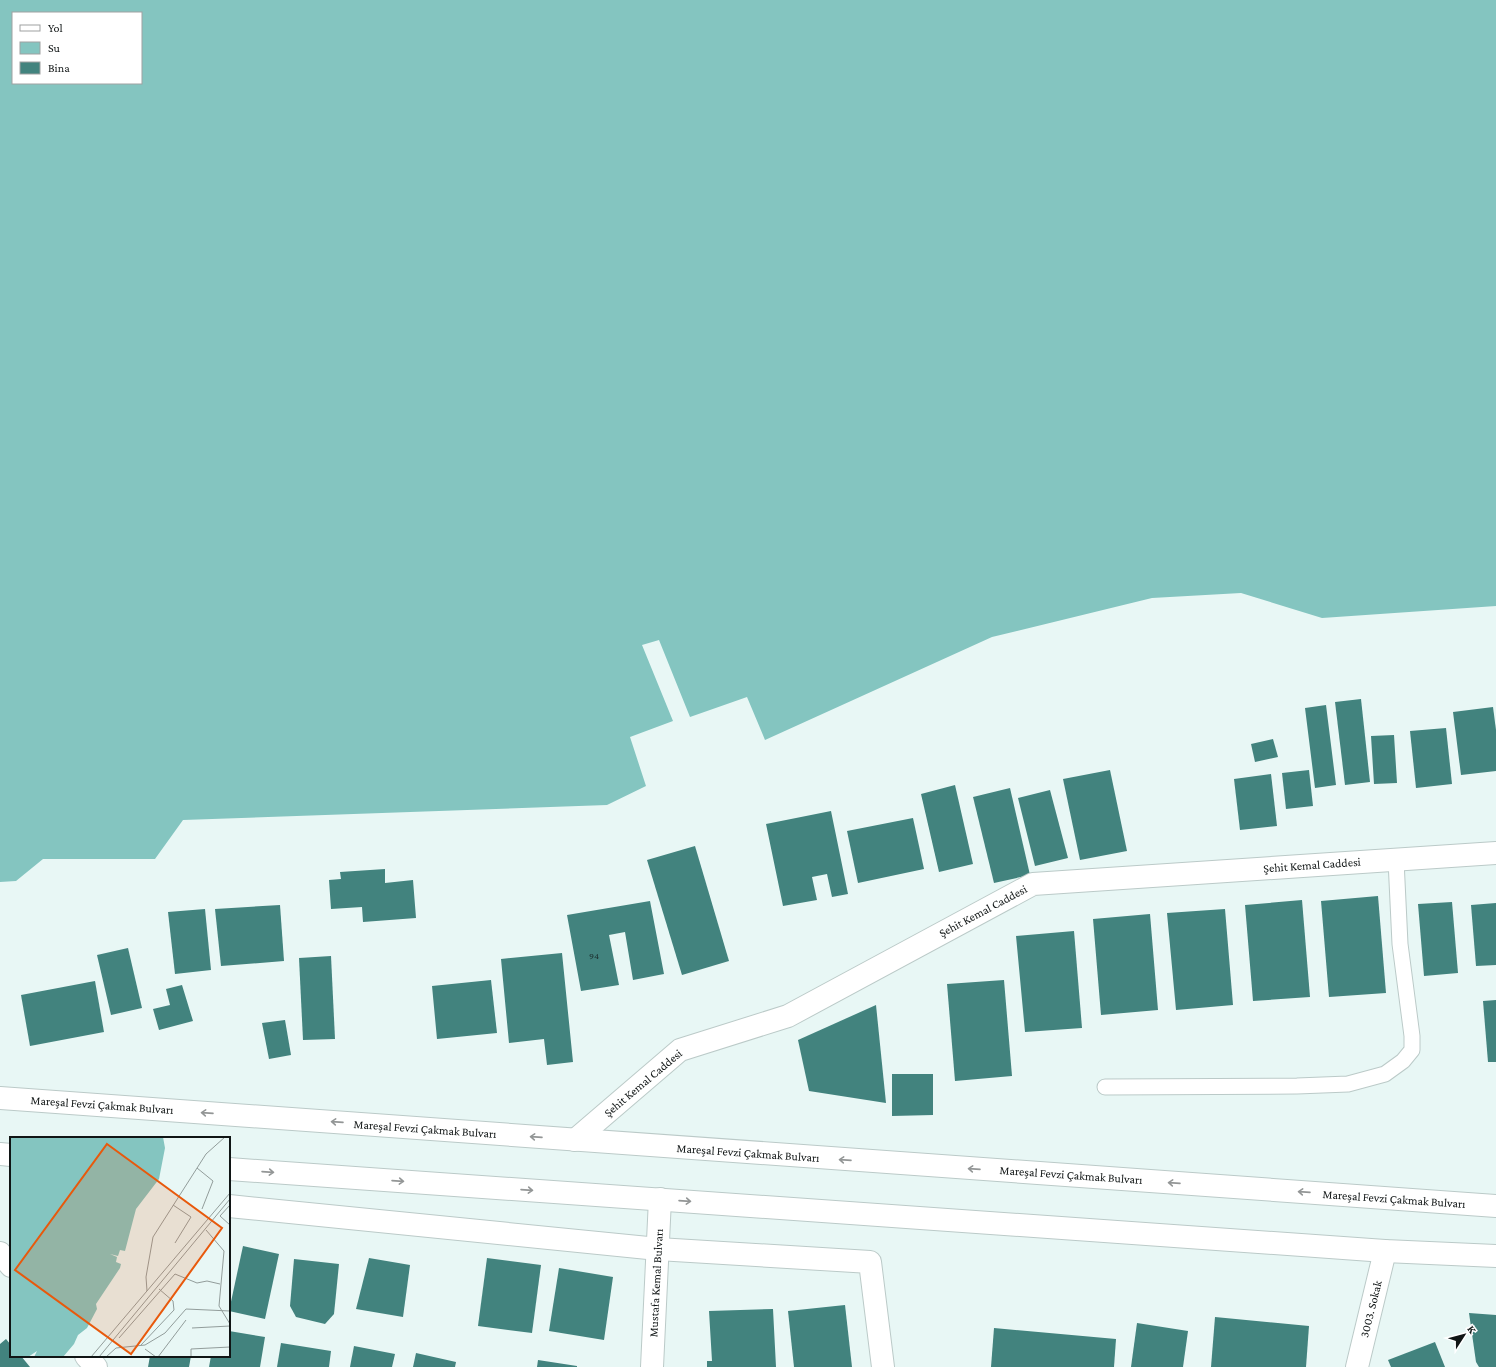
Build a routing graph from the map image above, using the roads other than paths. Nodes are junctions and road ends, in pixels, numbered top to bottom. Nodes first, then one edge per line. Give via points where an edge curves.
1 (1496, 853) edge
2 (1396, 860) junction
3 (1105, 1087) dead end
4 (0, 1098) edge
5 (575, 1140) junction
6 (0, 1154) edge
7 (10, 1155) edge
8 (230, 1170) edge
9 (660, 1199) junction
10 (230, 1206) edge
11 (1496, 1206) edge
12 (658, 1249) junction
13 (1385, 1251) junction
14 (0, 1253) edge
15 (1496, 1256) edge
16 (10, 1265) edge
17 (87, 1357) edge
18 (96, 1367) edge
19 (652, 1367) edge
20 (884, 1367) edge
21 (1357, 1367) edge

1 - 2 main road, Şehit Kemal Caddesi
2 - 3 lane via 1400,944 1412,1036 1412,1050 1403,1061 1386,1074 1348,1084
2 - 5 main road, Şehit Kemal Caddesi via 1033,884 788,1016 680,1050
5 -> 4 main road, Mareşal Fevzi Çakmak Bulvarı
11 -> 5 main road, Mareşal Fevzi Çakmak Bulvarı
6 - 7 main road
8 -> 9 main road
9 - 12 main road, Mustafa Kemal Bulvarı
9 -> 13 main road
10 - 12 main road
12 - 19 main road, Mustafa Kemal Bulvarı
12 - 20 main road via 870,1262
13 - 15 main road
13 - 21 main road, 3003. Sokak
14 - 16 main road
17 - 18 main road

